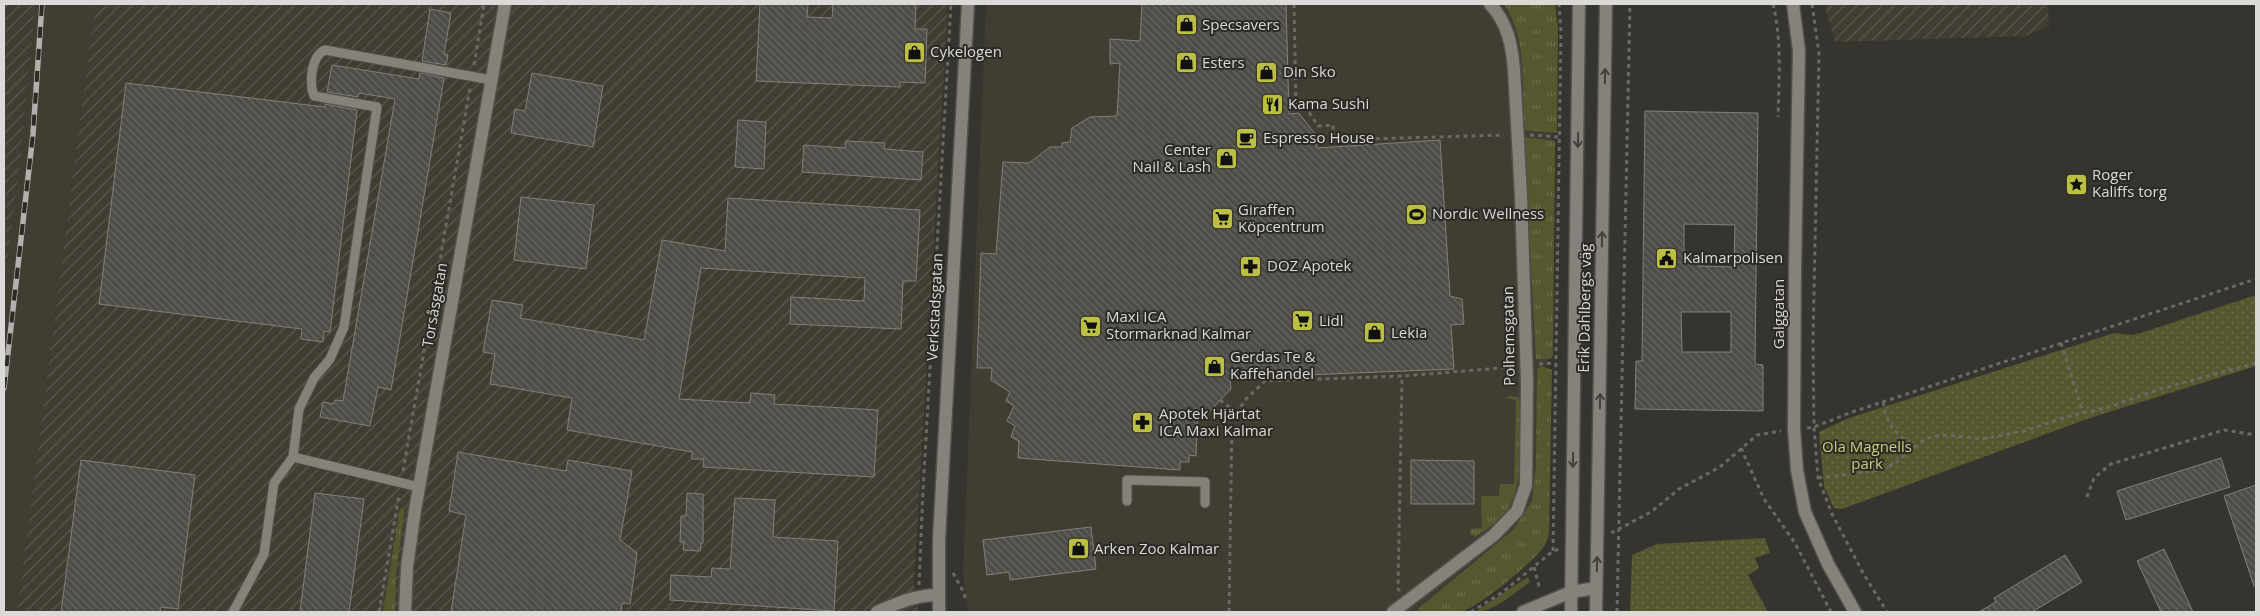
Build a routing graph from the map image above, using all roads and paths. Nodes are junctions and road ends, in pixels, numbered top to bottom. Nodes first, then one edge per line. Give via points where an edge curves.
1 (484, 4) edge
2 (505, 4) edge
3 (951, 4) edge
4 (968, 4) edge
5 (1294, 4) edge
6 (1490, 4) edge
7 (1559, 4) edge
8 (1579, 4) edge
9 (1606, 4) edge
10 (1630, 4) edge
11 (1773, 4) edge
12 (1793, 4) edge
13 (1812, 4) edge
14 (472, 77) junction
15 (492, 80) junction
16 (1778, 117) dead end
17 (1518, 134) junction
18 (1559, 138) junction
19 (2256, 279) edge
20 (2060, 344) junction
21 (1555, 363) junction
22 (2256, 363) edge
23 (1526, 366) junction
24 (1402, 376) junction
25 (1220, 400) dead end
26 (1883, 402) junction
27 (1237, 413) junction
28 (2083, 413) junction
29 (1814, 427) junction
30 (1794, 428) junction
31 (2256, 435) edge
32 (1916, 447) junction
33 (1741, 448) junction
34 (293, 457) junction
35 (1818, 478) junction
36 (401, 483) junction
37 (419, 488) junction
38 (2087, 497) dead end
39 (1127, 501) dead end
40 (1205, 503) dead end
41 (1619, 530) junction
42 (1596, 588) junction
43 (1571, 592) junction
44 (920, 595) junction
45 (938, 595) junction
46 (1407, 602) junction
47 (233, 612) edge
48 (379, 612) edge
49 (405, 612) edge
50 (877, 612) edge
51 (939, 612) edge
52 (1229, 612) edge
53 (1393, 612) edge
54 (1471, 612) edge
55 (1523, 612) edge
56 (1571, 612) edge
57 (1596, 612) edge
58 (1617, 612) edge
59 (1831, 612) edge
60 (1854, 612) edge
61 (1887, 612) edge

1 - 14 path
2 - 15 street, Torsåsgatan
3 - 44 path via 923,490
4 - 45 street, Verkstadsgatan
5 - 17 path via 1296,109 1307,109 1318,126 1333,125 1334,140
6 - 17 street, Polhemsgatan via 1505,26 1512,51
7 - 18 path
8 -> 43 street, Erik Dahlbergs väg
42 -> 9 street, Erik Dahlbergs väg
10 - 41 path
11 - 16 path via 1780,55
12 - 30 street, Galggatan via 1799,51
13 - 29 path via 1819,53
14 - 15 lane
14 - 34 lane via 324,50 314,60 314,96 377,107 344,327 330,359 314,378 299,409
14 - 36 path
15 - 37 street, Torsåsgatan
17 - 18 path
17 - 23 street, Polhemsgatan
18 - 21 path
19 - 20 path
20 - 26 path
20 - 28 path
21 - 23 path
21 - 54 path via 1553,551 1503,592
22 - 28 path
23 - 24 path
23 - 46 street, Polhemsgatan via 1526,484 1517,511 1494,535
24 - 27 path via 1265,381
24 - 46 path via 1398,589
25 - 27 path
26 - 29 path
26 - 32 path via 1887,421 1897,435
27 - 52 path via 1232,420
28 - 32 path via 2024,432 1982,439 1933,436
29 - 30 path
29 - 35 path
30 - 33 path via 1757,435
30 - 60 street, Galggatan via 1805,512
31 - 38 path via 2224,430 2111,464 2094,478
32 - 35 path via 1880,470
33 - 41 path via 1720,467 1679,489 1652,512
33 - 59 path via 1764,499 1795,543
34 - 36 lane
34 - 47 lane via 274,483 264,554
35 - 61 path via 1824,500
36 - 37 lane
36 - 48 path
37 - 49 street, Torsåsgatan via 407,567
39 - 40 lane via 1127,480 1206,482
41 - 58 path
42 - 43 street
42 - 57 street, Erik Dahlbergs väg
43 - 55 street
43 - 56 street, Erik Dahlbergs väg
44 - 45 street
44 - 50 street
45 - 51 street, Verkstadsgatan
46 - 53 street, Polhemsgatan

